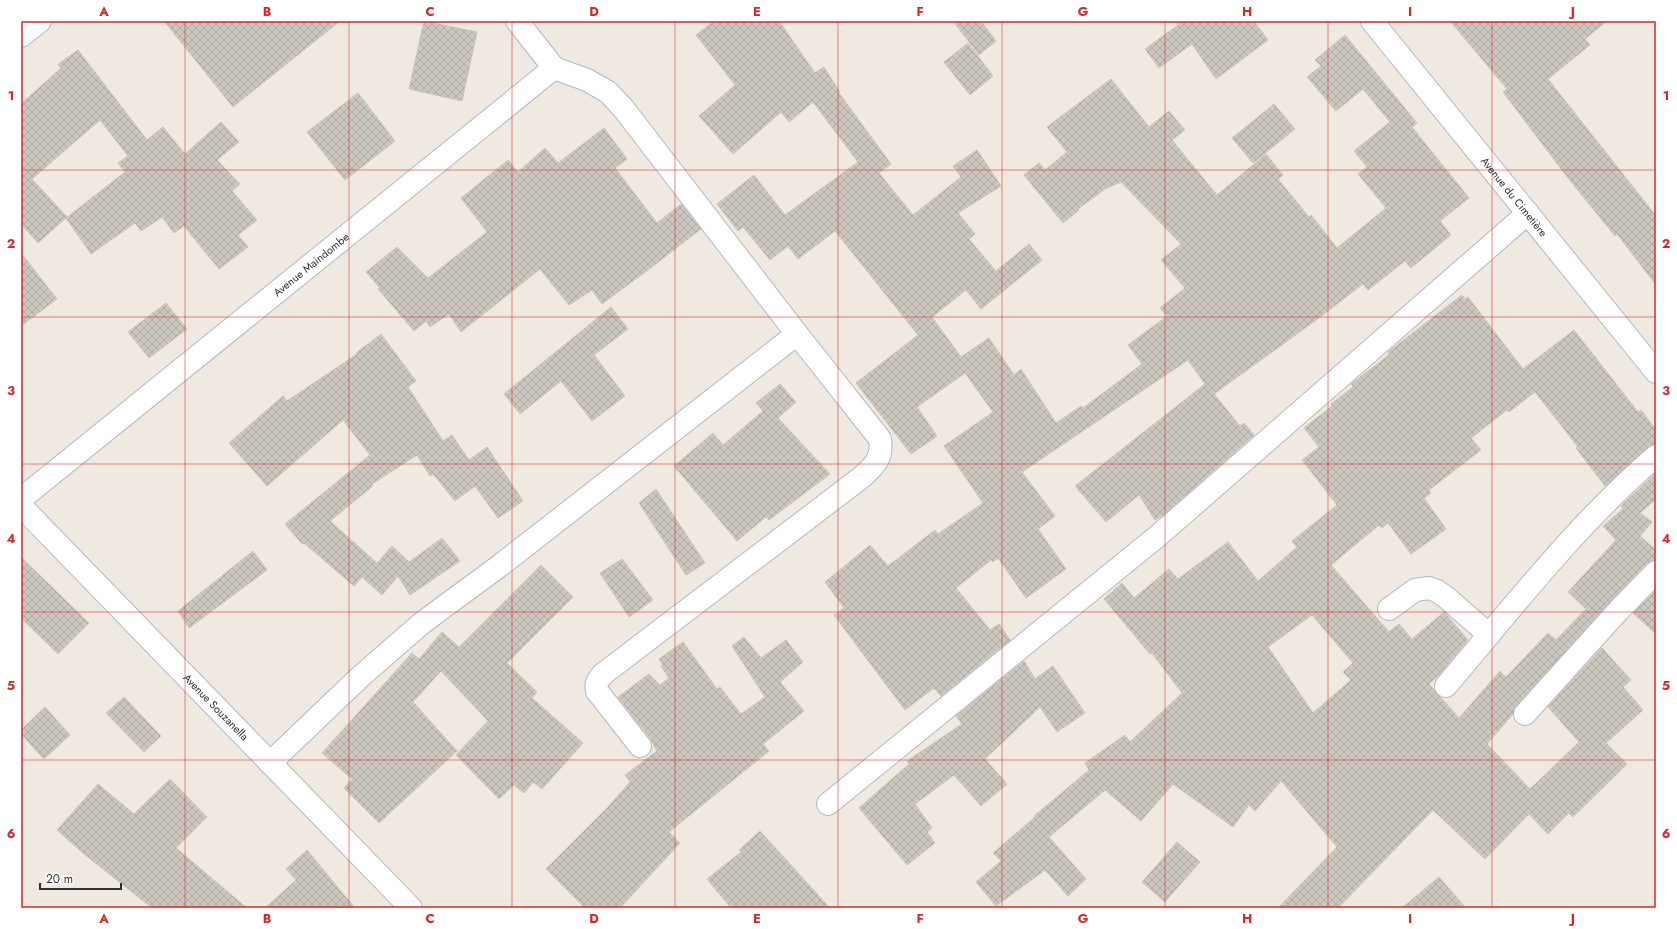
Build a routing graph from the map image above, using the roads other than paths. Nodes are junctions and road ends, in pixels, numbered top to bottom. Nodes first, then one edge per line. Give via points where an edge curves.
1 (40, 21) edge
2 (517, 21) edge
3 (1372, 21) edge
4 (21, 36) edge
5 (554, 68) junction
6 (1528, 213) junction
7 (797, 334) junction
8 (1656, 372) edge
9 (1656, 456) edge
10 (21, 499) edge
11 (21, 506) edge
12 (1656, 572) edge
13 (1389, 609) dead end
14 (1489, 635) junction
15 (1446, 686) dead end
16 (1525, 714) dead end
17 (640, 746) dead end
18 (270, 763) junction
19 (828, 804) dead end
20 (411, 908) edge

1 - 4 street
2 - 5 street
3 - 6 street, Avenue du Cimetière
5 - 7 street via 586,80 608,92 623,108
5 - 10 street, Avenue Maindombe
6 - 8 street, Avenue du Cimetière
6 - 19 street via 1159,535
7 - 17 street via 880,439 882,449 873,468 862,477 597,681 597,692
7 - 18 street via 422,623 360,677
9 - 14 street via 1605,503 1562,548
11 - 18 street, Avenue Souzanella
12 - 16 street via 1618,610
13 - 14 street via 1415,590 1429,588 1447,598
14 - 15 street
18 - 20 street, Avenue Souzanella

